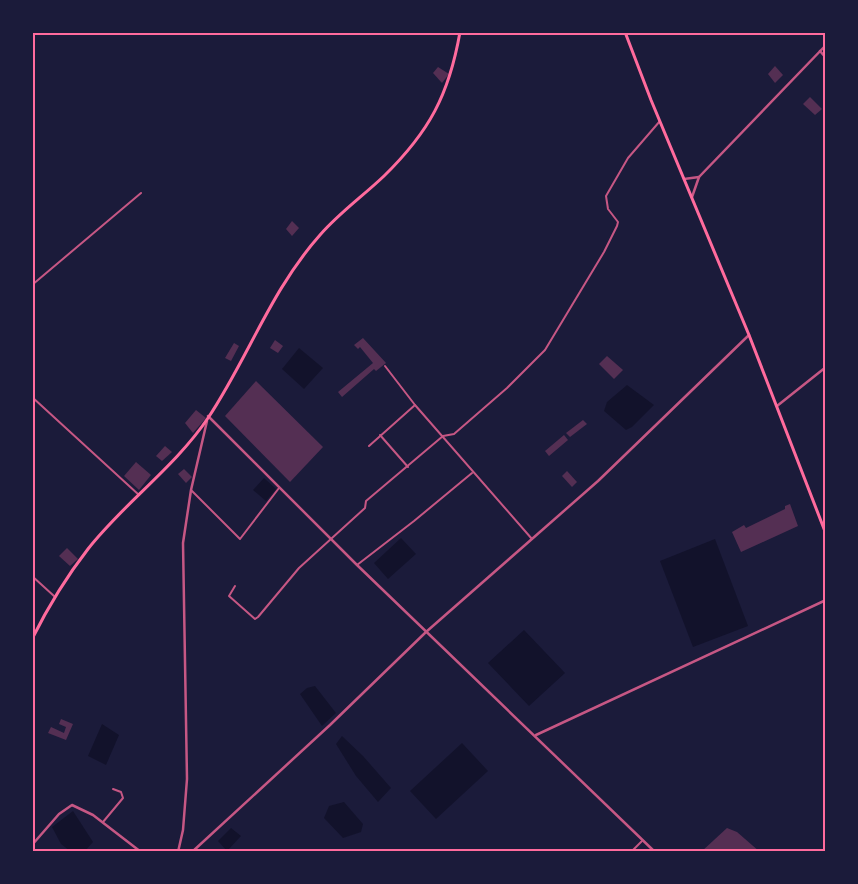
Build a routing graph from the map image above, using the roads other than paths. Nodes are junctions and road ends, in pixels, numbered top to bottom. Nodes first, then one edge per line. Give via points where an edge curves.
1 (460, 32) edge
2 (625, 32) edge
3 (826, 45) edge
4 (820, 51) junction
5 (826, 58) edge
6 (660, 121) junction
7 (699, 177) junction
8 (684, 179) junction
9 (141, 193) dead end
10 (692, 198) junction
11 (32, 285) edge
12 (749, 335) junction
13 (385, 366) dead end
14 (826, 367) edge
15 (32, 397) edge
16 (415, 404) junction
17 (777, 406) junction
18 (208, 417) junction
19 (380, 435) junction
20 (443, 436) junction
21 (369, 446) dead end
22 (408, 466) junction
23 (472, 472) junction
24 (279, 488) junction
25 (191, 490) junction
26 (139, 496) junction
27 (826, 534) edge
28 (332, 539) junction
29 (532, 539) junction
30 (357, 566) junction
31 (32, 576) edge
32 (235, 586) dead end
33 (56, 598) junction
34 (826, 600) edge
35 (426, 632) junction
36 (32, 639) edge
37 (536, 735) junction
38 (113, 789) dead end
39 (103, 822) junction
40 (642, 841) junction
41 (32, 845) edge
42 (141, 852) edge
43 (178, 852) edge
44 (192, 852) edge
45 (631, 852) edge
46 (655, 852) edge

1 - 18 main road via 446,90 428,124 384,175 321,234 288,276
2 - 6 main road
3 - 4 street
4 - 5 street
4 - 7 street
6 - 8 main road
6 - 20 street via 628,158 606,196 608,209 618,222 617,226 553,338 508,388 454,434
7 - 8 street
7 - 10 street
8 - 10 main road
9 - 11 street
10 - 12 main road
12 - 17 main road
12 - 29 street via 598,481
13 - 16 street
14 - 17 street
15 - 26 street
16 - 19 street
16 - 20 street
17 - 27 main road
18 - 24 street
18 - 25 street
18 - 26 main road
19 - 21 street
19 - 22 street
20 - 22 street
20 - 23 street
22 - 28 street via 366,501 365,508
23 - 29 street
23 - 30 street
24 - 25 street via 240,539
24 - 28 street
25 - 43 street via 183,553 187,779 184,830
26 - 33 main road via 88,549
28 - 30 street
28 - 32 street via 299,568 255,619 229,596
29 - 35 street
30 - 35 street
31 - 33 street
33 - 36 main road
34 - 37 street
35 - 37 street
35 - 44 street
37 - 40 street
38 - 39 street via 121,792 123,798
39 - 41 street via 72,805
39 - 42 street
40 - 45 street
40 - 46 street

